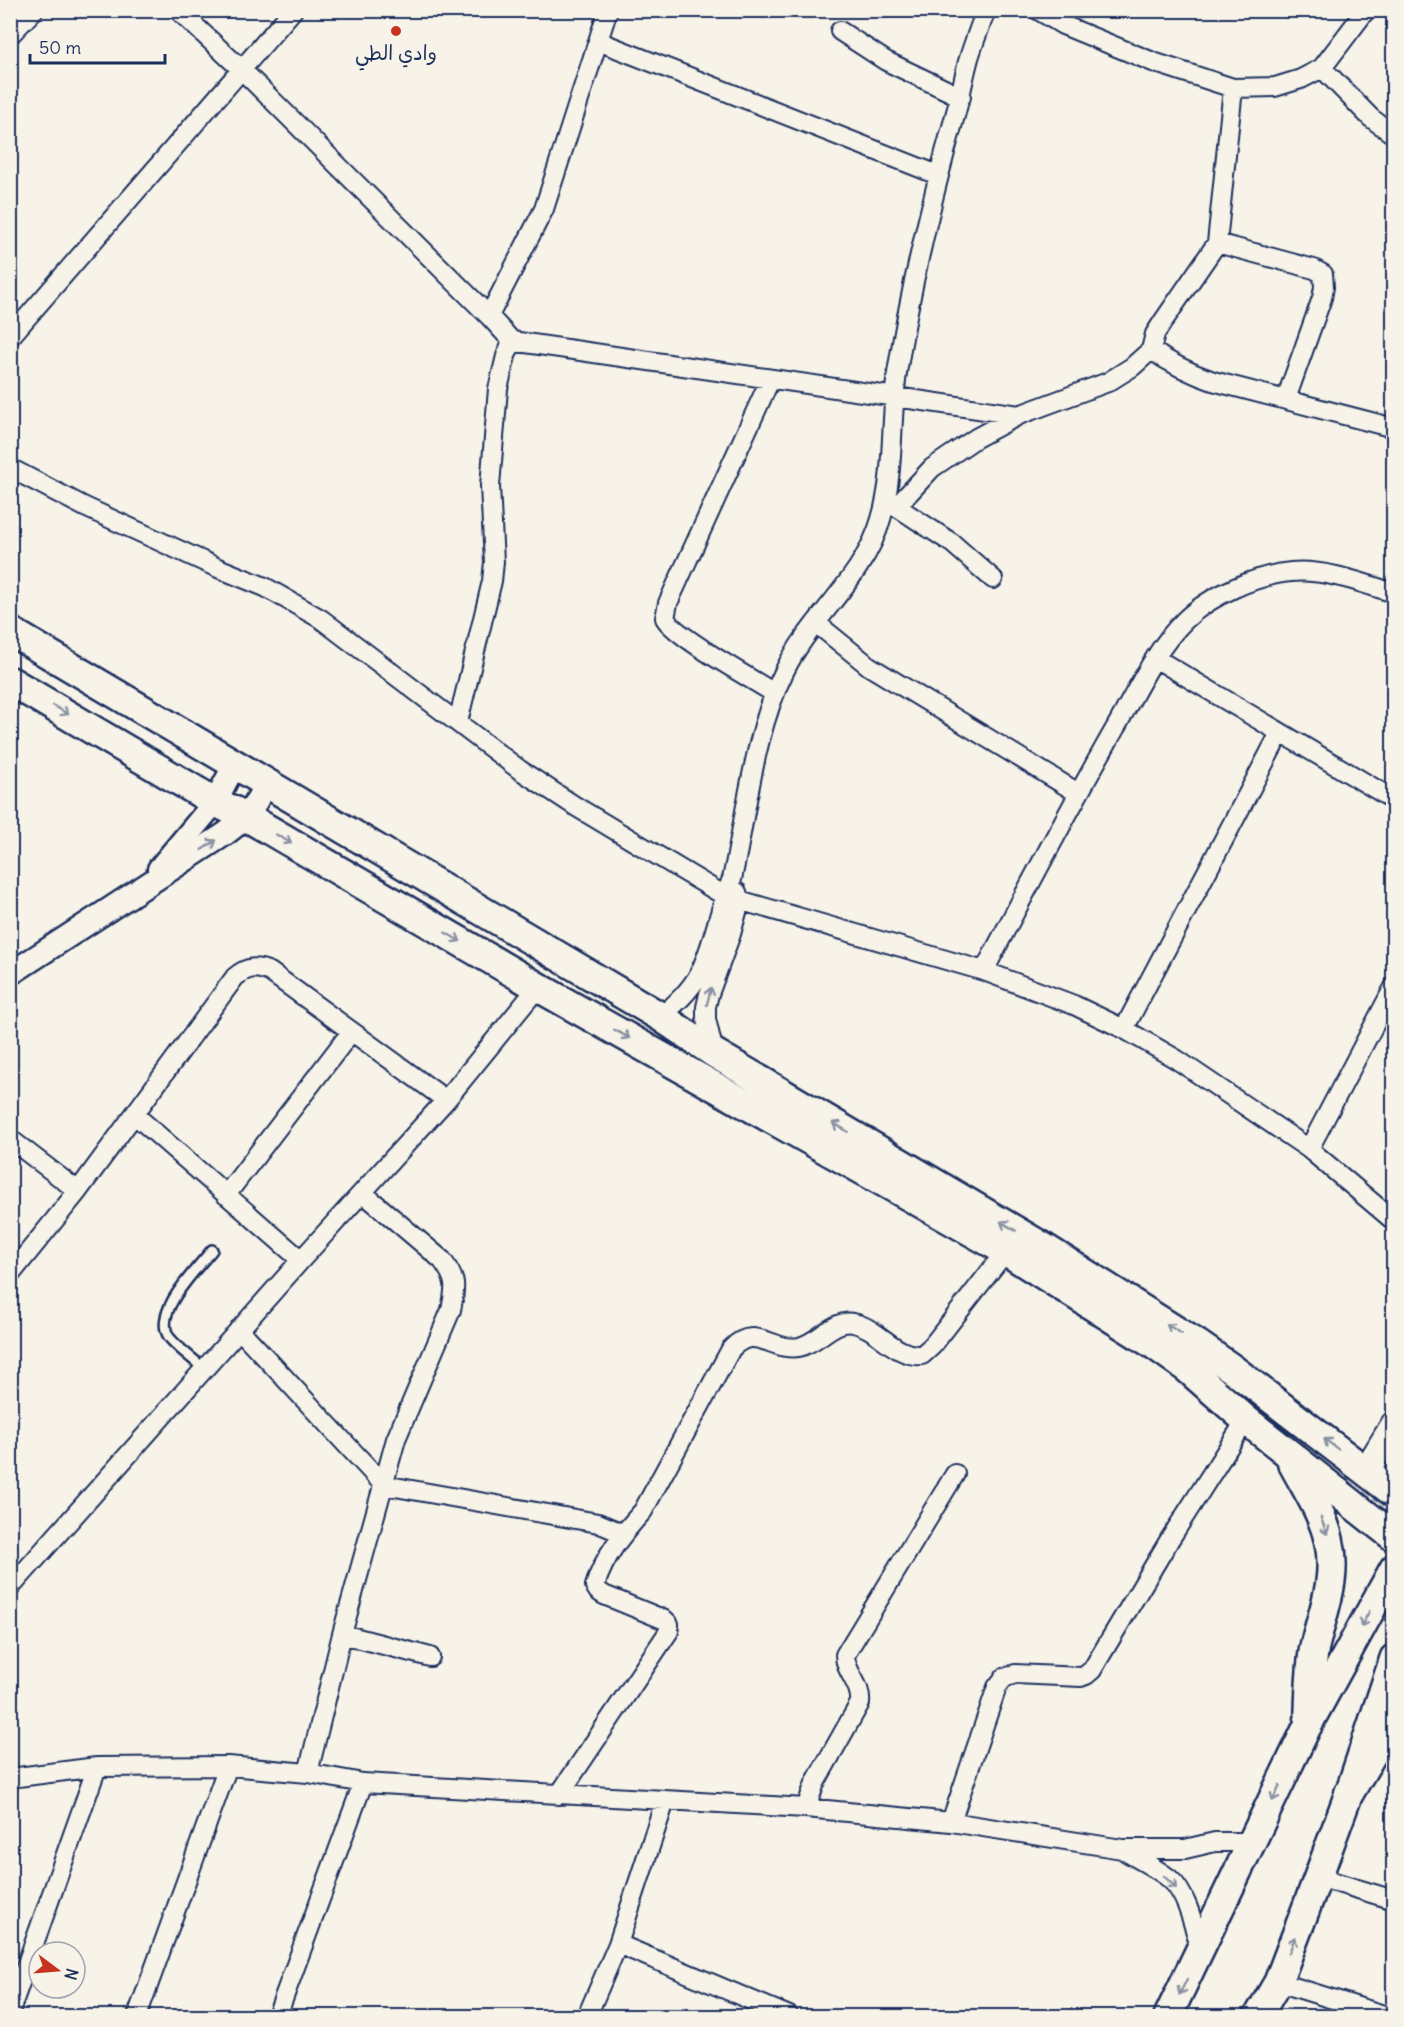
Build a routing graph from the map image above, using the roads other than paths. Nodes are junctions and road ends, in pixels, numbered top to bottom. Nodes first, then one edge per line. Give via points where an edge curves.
1 (34, 10) edge
2 (178, 10) edge
3 (293, 10) edge
4 (608, 10) edge
5 (986, 10) edge
6 (1038, 10) edge
7 (1366, 10) edge
8 (1068, 18) edge
9 (840, 31) dead end
10 (10, 35) edge
11 (598, 41) junction
12 (1322, 68) junction
13 (242, 70) junction
14 (1233, 88) junction
15 (961, 96) junction
16 (1394, 135) edge
17 (938, 175) junction
18 (1217, 243) junction
19 (489, 316) junction
20 (10, 337) edge
21 (512, 341) junction
22 (1151, 350) junction
23 (770, 380) junction
24 (894, 398) junction
25 (1286, 399) junction
26 (1019, 415) junction
27 (1394, 428) edge
28 (10, 468) edge
29 (891, 503) junction
30 (993, 579) dead end
31 (1394, 592) edge
32 (816, 623) junction
33 (10, 631) edge
34 (1155, 658) junction
35 (10, 681) edge
36 (774, 693) junction
37 (458, 722) junction
38 (1280, 733) junction
39 (235, 764) junction
40 (267, 783) junction
41 (1078, 793) junction
42 (1394, 800) edge
43 (214, 802) junction
44 (247, 817) junction
45 (142, 889) junction
46 (732, 892) junction
47 (984, 971) junction
48 (10, 974) edge
49 (538, 987) junction
50 (1394, 987) edge
51 (660, 1017) junction
52 (1124, 1029) junction
53 (351, 1032) junction
54 (714, 1053) junction
55 (446, 1100) junction
56 (135, 1115) junction
57 (10, 1139) edge
58 (1309, 1149) junction
59 (78, 1191) junction
60 (363, 1193) junction
61 (226, 1195) junction
62 (1394, 1221) edge
63 (212, 1250) dead end
64 (1006, 1251) junction
65 (301, 1260) junction
66 (10, 1275) edge
67 (239, 1329) junction
68 (204, 1369) junction
69 (1246, 1420) junction
70 (1394, 1425) edge
71 (1288, 1454) junction
72 (1366, 1471) junction
73 (955, 1474) dead end
74 (384, 1485) junction
75 (1394, 1493) edge
76 (622, 1533) junction
77 (1394, 1538) edge
78 (1394, 1568) edge
79 (10, 1588) edge
80 (342, 1634) junction
81 (430, 1657) dead end
82 (1394, 1658) edge
83 (1394, 1717) edge
84 (1309, 1723) junction
85 (228, 1766) junction
86 (97, 1767) junction
87 (308, 1773) junction
88 (10, 1778) edge
89 (363, 1783) junction
90 (1349, 1793) junction
91 (559, 1795) junction
92 (665, 1801) junction
93 (806, 1808) junction
94 (951, 1822) junction
95 (1253, 1842) junction
96 (1122, 1849) junction
97 (1318, 1877) junction
98 (1394, 1900) edge
99 (618, 1944) junction
100 (1201, 1950) junction
101 (1278, 1982) junction
102 (10, 2010) edge
103 (137, 2016) edge
104 (277, 2016) edge
105 (587, 2016) edge
106 (789, 2016) edge
107 (1168, 2016) edge
108 (1258, 2016) edge
109 (1387, 2016) edge

1 - 10 street
2 - 13 street
3 - 13 street
4 - 11 street
5 - 15 street
6 - 8 street
7 - 12 street
8 - 14 street via 1153,62
9 - 15 street via 886,61
11 - 17 street
11 - 19 street via 544,209
12 - 14 street via 1301,80 1275,87
12 - 16 street via 1371,118
13 - 19 street
13 - 20 street
14 - 18 street
15 - 17 street
17 - 24 street via 906,317
18 - 22 street via 1155,334
18 - 25 street via 1323,274 1322,298
19 - 21 street
21 - 23 street
21 - 37 street via 498,389 490,486 492,581
22 - 25 street via 1185,371
22 - 26 street via 1108,382
23 - 24 street
23 - 36 street via 668,603 665,618 683,636
24 - 26 street
24 - 29 street
25 - 27 street
26 - 29 street via 954,451
28 - 37 street via 85,507 293,602
29 - 30 street via 952,543
29 - 32 street via 871,545
31 - 34 street via 1312,572 1262,578 1211,600 1185,620
32 - 36 street via 796,649
32 - 41 street via 868,666
33 - 39 highway
34 - 38 street
34 - 41 street
35 -> 43 highway
36 - 46 street via 760,740
37 - 46 street via 574,806
38 - 42 street
38 - 52 street
39 - 40 highway
39 - 43 street
40 - 44 street
40 - 51 highway
41 - 47 street
43 - 44 highway
43 - 45 street
45 -> 44 street
44 -> 49 highway
45 - 48 street
46 - 47 street
46 - 51 street via 699,974 685,994
54 -> 46 street via 706,1007 731,934
47 - 52 street via 1074,1005
49 - 55 street
49 -> 64 highway
50 - 58 street
51 - 54 highway
52 - 58 street via 1176,1059
53 - 55 street
53 - 56 street via 270,972 257,967 245,969 235,977
53 - 61 street
72 -> 54 highway via 1197,1344 1043,1247
55 - 60 street
56 - 59 street
56 - 61 street
57 - 59 street
58 - 62 street
59 - 66 street
60 - 65 street
60 - 74 street via 442,1260 456,1287 451,1310 396,1439
61 - 65 street
63 - 68 lane via 169,1304 165,1320 168,1337
64 - 69 highway via 1156,1346
64 - 76 street via 922,1355 907,1355 851,1322 798,1347 756,1338 740,1340 731,1349 643,1511
65 - 67 street
67 - 68 street
67 - 74 street
68 - 79 street
69 - 71 highway
69 - 94 street via 1092,1670 1081,1677 1015,1674 997,1687
70 - 72 main road
71 - 77 highway
71 -> 84 highway via 1325,1525 1330,1543 1328,1603 1314,1650
72 - 75 highway
73 - 93 street via 845,1655 860,1689 860,1703 815,1783
74 - 76 street via 598,1523
74 - 80 street
76 - 91 street via 595,1586 604,1595 665,1620 669,1631
78 -> 84 main road
80 - 81 street
80 - 87 street
82 - 90 main road
83 - 90 highway
84 -> 95 main road
85 - 86 street
85 - 87 street
85 - 103 street
86 - 88 street
86 - 102 street
87 - 89 street
89 - 91 street
89 - 104 street
90 - 97 main road
91 - 92 street
92 - 93 street
92 - 99 street
93 - 94 street
94 - 96 street
95 - 96 street via 1215,1842 1185,1850
95 - 100 main road
96 -> 100 street via 1171,1880 1180,1892
97 - 98 street
101 -> 97 main road
99 - 105 street
99 - 106 street
100 -> 107 main road
101 - 108 main road
101 - 109 street

